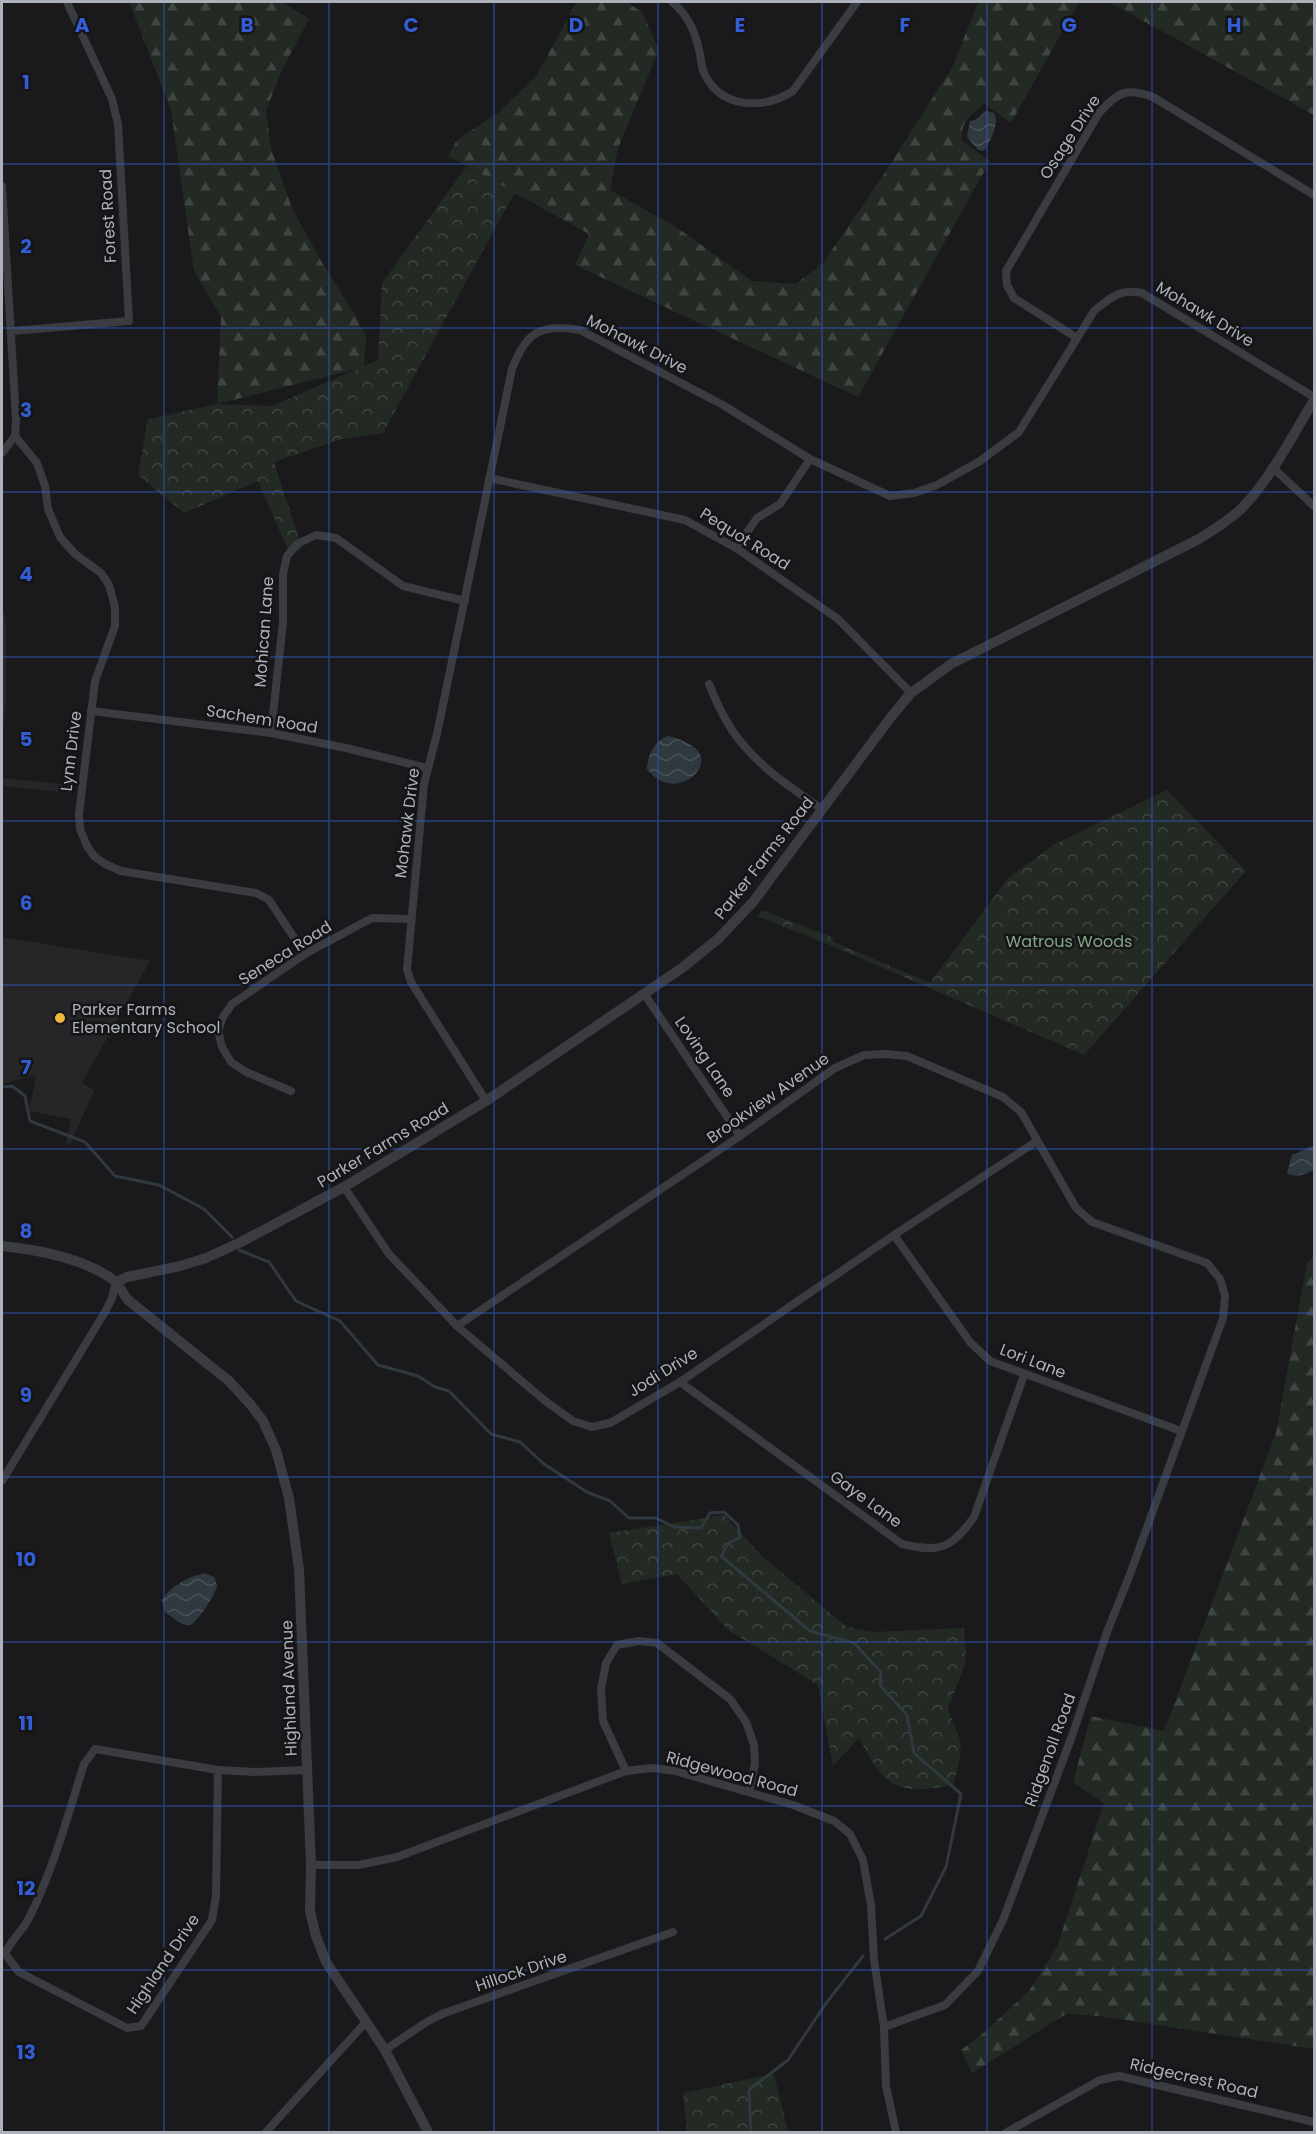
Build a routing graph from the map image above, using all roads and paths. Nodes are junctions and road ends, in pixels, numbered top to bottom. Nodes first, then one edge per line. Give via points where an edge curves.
1 (67, 2) edge
2 (672, 2) edge
3 (857, 2) edge
4 (2, 186) edge
5 (1314, 195) edge
6 (12, 331) junction
7 (1077, 338) junction
8 (1314, 398) edge
9 (15, 436) junction
10 (2, 453) edge
11 (810, 459) junction
12 (1272, 467) junction
13 (489, 478) junction
14 (1314, 506) edge
15 (736, 548) junction
16 (465, 601) junction
17 (709, 684) dead end
18 (911, 693) junction
19 (92, 711) junction
20 (271, 733) junction
21 (427, 768) junction
22 (822, 809) junction
23 (411, 919) junction
24 (305, 954) junction
25 (645, 995) junction
26 (291, 1091) dead end
27 (486, 1101) junction
28 (740, 1136) junction
29 (1037, 1141) junction
30 (344, 1187) junction
31 (894, 1235) junction
32 (2, 1246) edge
33 (116, 1282) junction
34 (457, 1326) junction
35 (1024, 1375) junction
36 (680, 1382) junction
37 (1181, 1431) junction
38 (2, 1481) edge
39 (219, 1770) junction
40 (307, 1770) junction
41 (626, 1771) junction
42 (749, 1792) junction
43 (311, 1865) junction
44 (673, 1932) dead end
45 (366, 2022) junction
46 (884, 2027) junction
47 (385, 2050) junction
48 (1314, 2122) edge
49 (266, 2133) edge
50 (428, 2133) edge
51 (896, 2133) edge
52 (1007, 2133) edge

1 - 6 street, Forest Road via 112,99 118,124 129,321
2 - 3 street via 696,36 709,81 732,99 758,105 793,91
4 - 6 street
5 - 7 street, Osage Drive via 1153,97 1140,92 1113,97 1099,113 1006,271 1007,285 1014,298
6 - 9 street
7 - 8 street, Mohawk Drive via 1094,311 1129,290 1142,294
7 - 11 street, Mohawk Drive via 1019,432 980,461 937,484 914,493 890,496
8 - 12 street, Parker Farms Road
9 - 10 street
9 - 19 street, Lynn Drive via 38,463 48,509 60,537 109,585 115,626 95,681
11 - 13 street, Mohawk Drive via 723,405 580,330 564,327 548,328 520,348
11 - 15 street via 780,504 757,518
12 - 14 street
12 - 18 street, Parker Farms Road via 1243,507 1220,526 951,664
13 - 15 street, Pequot Road via 685,520
13 - 16 street, Mohawk Drive
15 - 18 street, Pequot Road via 838,619
16 - 20 street, Mohican Lane via 403,586 336,537 316,535 297,544 286,556 283,574 283,622
16 - 21 street, Mohawk Drive
17 - 22 street via 740,741 772,774
18 - 22 street, Parker Farms Road
19 - 20 street, Sachem Road
19 - 24 street, Lynn Drive via 79,814 80,830 94,856 121,871 256,893 269,900
20 - 21 street, Sachem Road
21 - 23 street, Mohawk Drive
22 - 25 street, Parker Farms Road via 734,923
23 - 24 street, Seneca Road via 372,918
23 - 27 street, Mohawk Drive via 407,969 411,982
24 - 26 street, Seneca Road via 232,1004 218,1030 231,1062
25 - 27 street, Parker Farms Road
25 - 28 street, Loving Lane
27 - 30 street, Parker Farms Road
28 - 29 street, Brookview Avenue via 835,1068 864,1055 885,1054 907,1056 1003,1097 1021,1112
28 - 34 street, Brookview Avenue
29 - 31 street, Jodi Drive
29 - 37 street, Brookview Avenue via 1076,1208 1092,1222 1207,1263 1220,1279 1225,1296 1223,1318
30 - 33 street, Parker Farms Road via 206,1258
30 - 34 street, Jodi Drive via 388,1254
31 - 35 street, Lori Lane via 970,1342 990,1361
31 - 36 street, Jodi Drive
32 - 33 street via 73,1261
33 - 38 street via 105,1312
33 - 40 street, Highland Avenue via 128,1300 229,1381 252,1405 276,1450 289,1498 299,1569
34 - 36 street, Jodi Drive via 544,1400 573,1421 592,1427 610,1423
35 - 36 street, Gaye Lane via 974,1517 962,1534 943,1547 925,1549 902,1544
35 - 37 street, Lori Lane
37 - 46 street, Ridgenoll Road via 1003,1920 978,1971 945,2005
39 - 39 street, Highland Drive via 212,1920 141,2026 127,2028 19,1972 5,1954 29,1919 46,1882 84,1764 95,1749
39 - 40 street, Highland Drive
40 - 43 street, Highland Avenue
41 - 42 street, Ridgewood Road via 675,1771
41 - 42 street via 603,1721 601,1689 606,1663 617,1645 657,1643 730,1699 746,1722 754,1745 755,1764
41 - 43 street, Ridgewood Road via 398,1857 359,1865
42 - 46 street, Ridgewood Road via 834,1821 850,1834 863,1860 869,1894
43 - 45 street, Highland Avenue via 310,1911 316,1936 326,1962
44 - 47 street, Hillock Drive via 442,2014
45 - 47 street, Highland Avenue
45 - 49 street
46 - 51 street, Ridgewood Road via 886,2086
47 - 50 street, Highland Avenue
48 - 52 street, Ridgecrest Road via 1119,2076 1100,2080

